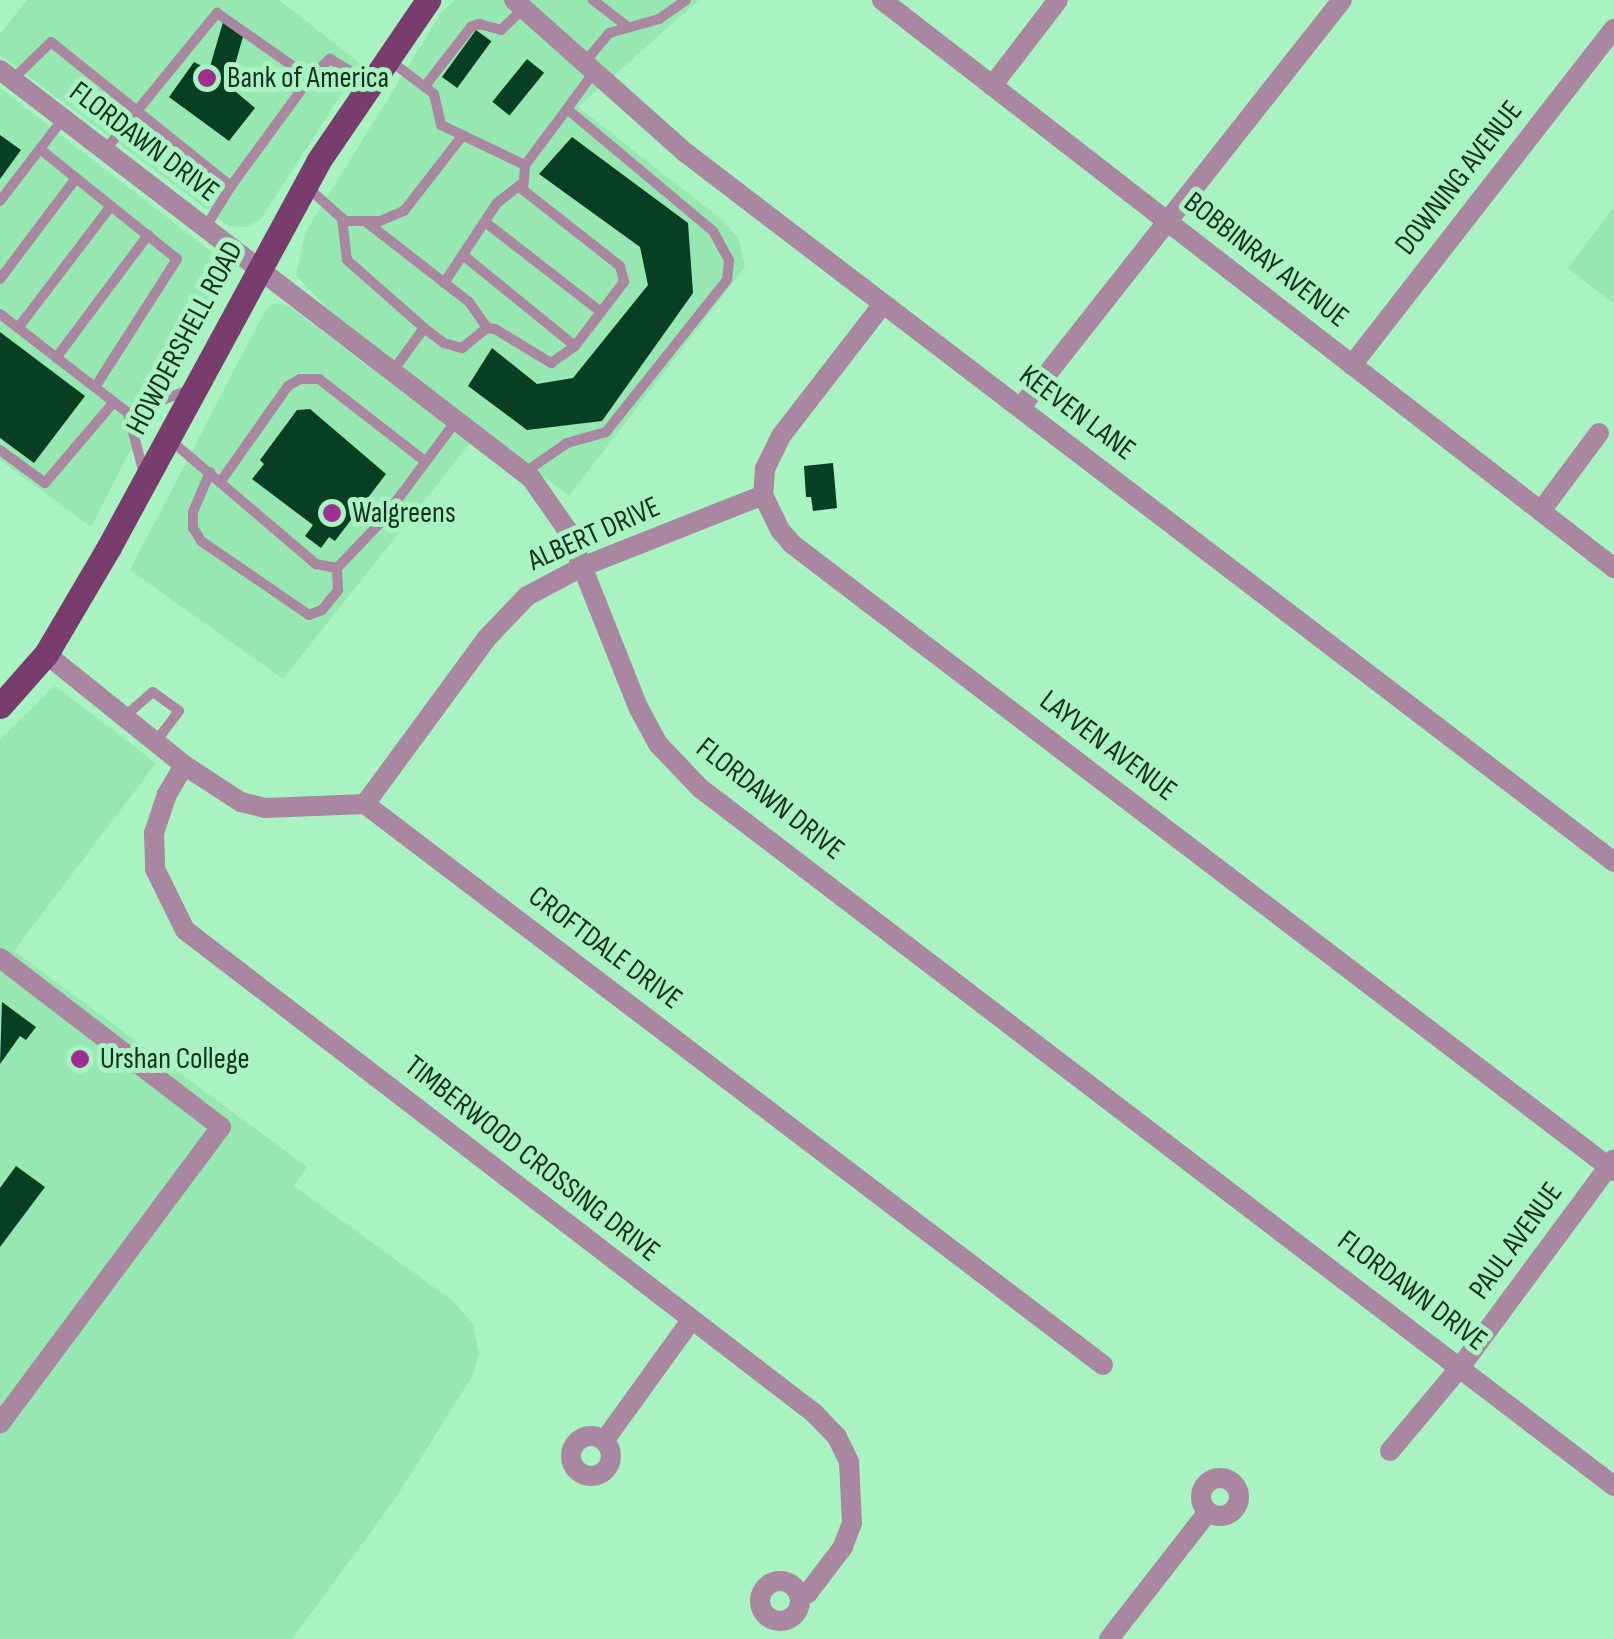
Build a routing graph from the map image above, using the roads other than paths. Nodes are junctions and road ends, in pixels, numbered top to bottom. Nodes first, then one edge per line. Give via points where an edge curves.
1 (428, 0) edge
2 (592, 0) edge
3 (686, 0) edge
4 (882, 0) edge
5 (1058, 0) edge
6 (1342, 0) edge
7 (519, 4) edge
8 (628, 27) junction
9 (1614, 29) edge
10 (388, 59) junction
11 (589, 68) junction
12 (6, 75) edge
13 (310, 78) junction
14 (370, 84) junction
15 (424, 86) junction
16 (992, 86) junction
17 (566, 109) junction
18 (137, 111) junction
19 (64, 118) junction
20 (463, 135) junction
21 (106, 148) junction
22 (40, 149) junction
23 (525, 165) junction
24 (76, 178) junction
25 (520, 184) junction
26 (231, 186) junction
27 (305, 186) junction
28 (0, 201) edge
29 (111, 206) junction
30 (342, 218) junction
31 (365, 221) junction
32 (1167, 221) junction
33 (485, 222) junction
34 (207, 225) junction
35 (148, 235) junction
36 (462, 255) junction
37 (259, 268) junction
38 (0, 278) edge
39 (444, 283) junction
40 (882, 304) junction
41 (601, 312) junction
42 (0, 314) edge
43 (18, 328) junction
44 (424, 328) junction
45 (487, 328) junction
46 (575, 346) junction
47 (56, 358) junction
48 (1352, 364) junction
49 (392, 372) junction
50 (94, 387) junction
51 (195, 388) junction
52 (114, 402) junction
53 (1021, 407) junction
54 (128, 413) junction
55 (456, 420) junction
56 (1599, 433) dead end
57 (168, 438) junction
58 (0, 450) edge
59 (426, 462) junction
60 (210, 472) junction
61 (524, 473) junction
62 (146, 479) junction
63 (221, 481) junction
64 (763, 495) junction
65 (1542, 511) junction
66 (584, 566) junction
67 (337, 568) junction
68 (1614, 568) edge
69 (46, 654) junction
70 (0, 706) edge
71 (124, 716) junction
72 (156, 741) junction
73 (184, 766) junction
74 (365, 804) junction
75 (1614, 862) edge
76 (0, 958) edge
77 (1612, 1165) edge
78 (692, 1319) junction
79 (1103, 1366) dead end
80 (1461, 1366) junction
81 (0, 1424) edge
82 (604, 1441) dead end
83 (1390, 1451) dead end
84 (1614, 1486) edge
85 (1208, 1512) dead end
86 (798, 1596) dead end
87 (1109, 1639) edge

1 - 10 main road, HOWDERSHELL ROAD
2 - 8 lane
3 - 8 lane via 659,19
4 - 16 street, BOBBINRAY AVENUE
5 - 16 street
6 - 32 street
7 - 11 street, KEEVEN LANE
7 - 15 lane via 501,30 471,27
8 - 11 lane via 608,33
9 - 48 street, DOWNING AVENUE
10 - 14 main road, HOWDERSHELL ROAD
10 - 15 lane
11 - 17 lane
11 - 40 street, KEEVEN LANE via 686,153
12 - 18 lane via 51,42
12 - 19 street, FLORDAWN DRIVE
13 - 14 lane via 330,59
13 - 18 lane via 217,14
13 - 26 lane
14 - 27 main road, HOWDERSHELL ROAD
15 - 20 lane via 434,94 441,126
16 - 32 street, BOBBINRAY AVENUE
17 - 23 lane
17 - 61 lane via 713,230 730,260 726,280 606,432 567,444
18 - 21 lane
18 - 26 lane
19 - 21 street, FLORDAWN DRIVE
19 - 22 lane
20 - 23 lane
20 - 31 lane via 404,211
21 - 34 street, FLORDAWN DRIVE
22 - 24 lane
22 - 28 lane
23 - 25 lane
24 - 29 lane
24 - 38 lane
25 - 33 lane
25 - 41 lane via 620,266 624,282
26 - 34 lane
27 - 30 lane
27 - 37 main road, HOWDERSHELL ROAD
29 - 35 lane
29 - 43 lane
30 - 31 lane
30 - 44 lane via 347,260
31 - 39 lane
32 - 48 street, BOBBINRAY AVENUE
32 - 53 street
33 - 36 lane
33 - 41 lane
34 - 37 street, FLORDAWN DRIVE
35 - 47 lane
35 - 50 lane via 178,259
36 - 39 lane
36 - 46 lane
37 - 49 street, FLORDAWN DRIVE
37 - 51 main road, HOWDERSHELL ROAD
39 - 45 lane
40 - 53 street, KEEVEN LANE
40 - 64 street via 781,436 764,469
41 - 46 lane
42 - 43 lane
43 - 47 lane
44 - 45 lane via 462,348
44 - 49 lane
45 - 46 lane via 552,363
47 - 50 lane
48 - 65 street, BOBBINRAY AVENUE
49 - 55 street, FLORDAWN DRIVE
50 - 52 lane
51 - 54 lane
51 - 57 main road, HOWDERSHELL ROAD
52 - 54 lane
52 - 58 lane via 45,483
53 - 75 street, KEEVEN LANE
54 - 62 lane
55 - 59 lane
55 - 61 street, FLORDAWN DRIVE
56 - 65 street
57 - 60 lane
57 - 62 main road, HOWDERSHELL ROAD
59 - 63 lane via 319,379 300,379 288,386
59 - 67 lane
60 - 63 lane
60 - 67 lane via 194,512 201,541 309,614 322,610 338,590
61 - 66 street, FLORDAWN DRIVE via 552,504
62 - 69 main road, HOWDERSHELL ROAD
63 - 67 lane via 316,564
64 - 66 street, ALBERT DRIVE
64 - 77 street, LAYVEN AVENUE via 792,544
65 - 68 street, BOBBINRAY AVENUE
66 - 74 street, ALBERT DRIVE via 507,614
66 - 80 street, FLORDAWN DRIVE via 644,720 700,788
69 - 70 main road, HOWDERSHELL ROAD
69 - 71 street
71 - 72 street
71 - 72 lane via 153,692 178,711
72 - 73 street
73 - 74 street via 241,802 265,808
73 - 78 street, TIMBERWOOD CROSSING DRIVE via 154,833 155,869 185,930
74 - 79 street, CROFTDALE DRIVE
76 - 81 street via 221,1127
77 - 80 street, PAUL AVENUE
78 - 82 street
78 - 86 street, TIMBERWOOD CROSSING DRIVE via 814,1412 850,1462 854,1493 843,1548
80 - 83 street, PAUL AVENUE
80 - 84 street, FLORDAWN DRIVE
85 - 87 street

